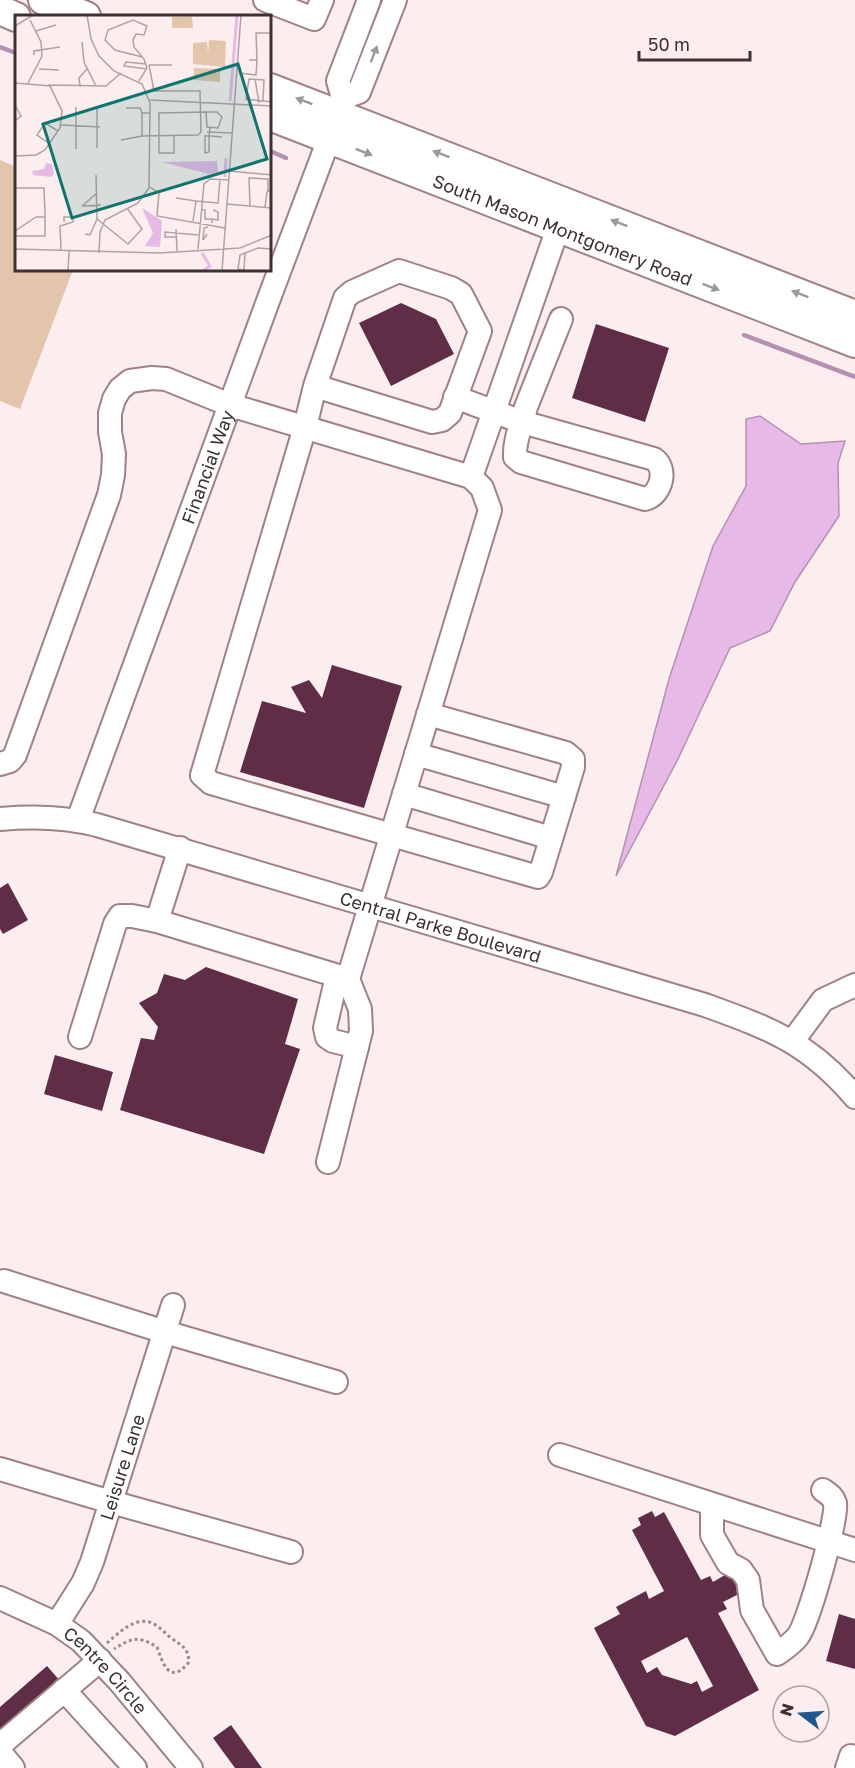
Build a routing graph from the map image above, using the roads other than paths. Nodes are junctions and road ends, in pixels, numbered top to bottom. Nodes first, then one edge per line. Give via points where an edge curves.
1 (43, 0) edge
2 (265, 0) edge
3 (322, 0) edge
4 (369, 0) edge
5 (395, 0) edge
6 (0, 10) edge
7 (82, 10) edge
8 (15, 17) edge
9 (272, 89) edge
10 (272, 116) edge
11 (337, 117) junction
12 (558, 228) junction
13 (855, 315) edge
14 (561, 319) dead end
15 (855, 343) edge
16 (315, 387) junction
17 (456, 397) junction
18 (230, 405) junction
19 (494, 412) junction
20 (522, 422) junction
21 (305, 427) junction
22 (471, 477) junction
23 (428, 714) junction
24 (416, 754) junction
25 (0, 764) edge
26 (404, 794) junction
27 (564, 797) junction
28 (0, 819) edge
29 (78, 820) junction
30 (392, 834) junction
31 (551, 838) junction
32 (180, 848) junction
33 (370, 905) junction
34 (158, 921) junction
35 (343, 978) junction
36 (848, 988) edge
37 (80, 1037) dead end
38 (799, 1046) junction
39 (357, 1047) junction
40 (855, 1097) edge
41 (328, 1162) dead end
42 (4, 1281) dead end
43 (173, 1305) dead end
44 (165, 1332) junction
45 (336, 1382) dead end
46 (560, 1455) dead end
47 (0, 1468) edge
48 (823, 1490) dead end
49 (111, 1502) junction
50 (712, 1504) junction
51 (828, 1542) junction
52 (855, 1550) edge
53 (291, 1552) dead end
54 (0, 1598) edge
55 (57, 1624) junction
56 (101, 1652) junction
57 (64, 1690) junction
58 (0, 1745) edge
59 (0, 1752) edge
60 (855, 1757) edge
61 (182, 1765) edge
62 (13, 1768) edge
63 (135, 1768) edge
64 (847, 1768) edge

1 - 7 main road
2 - 3 street via 314,19
4 - 11 street via 338,81
11 -> 5 street via 359,92
6 - 8 main road
11 -> 9 main road, South Mason Montgomery Road
10 - 11 main road, South Mason Montgomery Road
11 -> 12 main road, South Mason Montgomery Road
13 -> 11 main road, South Mason Montgomery Road
11 - 18 street, Financial Way
12 -> 15 main road, South Mason Montgomery Road
12 - 19 street
14 - 20 street
16 - 17 street via 432,422 450,413
16 - 17 street via 345,298 399,272 461,294 480,331
16 - 21 street
17 - 19 street
18 - 21 street
18 - 25 street via 166,379 140,378 120,389 110,413 114,454 109,495 15,755
18 - 29 street, Financial Way
19 - 20 street
19 - 22 street
20 - 20 street via 654,459 662,471 657,492 645,499 521,462 515,457 515,448
21 - 22 street
21 - 30 street via 202,775 211,783
22 - 23 street via 482,488 490,510
23 - 24 street
23 - 27 street via 566,753 573,759
24 - 26 street
24 - 27 street
26 - 30 street
26 - 31 street
27 - 31 street
28 - 29 street, Central Parke Boulevard via 27,816
29 - 32 street, Central Parke Boulevard
30 - 31 street via 538,877
30 - 33 street
32 - 33 street, Central Parke Boulevard
32 - 34 street
33 - 35 street
33 - 38 street, Central Parke Boulevard via 705,1005 757,1024
34 - 35 street
34 - 37 street via 120,916
35 - 39 street via 360,1009
35 - 39 street via 325,1028 327,1037 333,1041
36 - 38 street
38 - 40 street, Central Parke Boulevard
39 - 41 street
42 - 44 street
43 - 44 street, Leisure Lane
44 - 45 street
44 - 49 street, Leisure Lane
46 - 50 street
47 - 49 street
48 - 51 street via 835,1504
49 - 53 street
49 - 55 street, Leisure Lane via 83,1583
50 - 51 street
50 - 51 street via 712,1535 728,1563 741,1570 748,1580 752,1610 777,1654 798,1637 805,1624
51 - 52 street
54 - 55 street, Centre Circle
55 - 56 street, Centre Circle
56 - 57 street
56 - 61 street, Centre Circle
57 - 58 street
57 - 63 street
59 - 62 street
60 - 64 street via 851,1756

